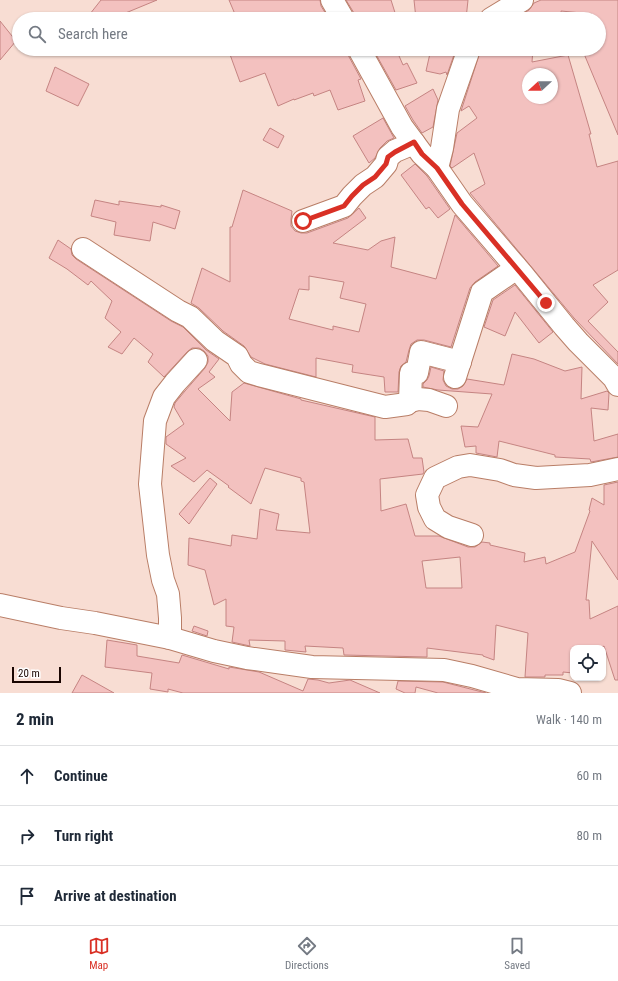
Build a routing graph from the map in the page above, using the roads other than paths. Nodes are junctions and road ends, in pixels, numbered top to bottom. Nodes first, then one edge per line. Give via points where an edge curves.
1 (332, 0) edge
2 (522, 0) edge
3 (339, 12) edge
4 (504, 12) edge
5 (363, 56) edge
6 (467, 56) edge
7 (414, 142) junction
8 (437, 168) junction
9 (303, 221) dead end
10 (83, 249) dead end
11 (509, 272) junction
12 (196, 360) dead end
13 (618, 385) edge
14 (410, 401) junction
15 (446, 406) dead end
16 (618, 469) edge
17 (472, 535) dead end
18 (0, 605) edge
19 (170, 638) junction
20 (570, 693) edge

1 - 3 street
2 - 4 street
5 - 7 street via 402,127
6 - 8 street via 448,109
7 - 8 street
7 - 9 street via 388,157 380,170 344,206
8 - 11 street
10 - 14 street via 190,317 215,341 236,356 249,372 385,407 403,405
11 - 13 street via 564,326
11 - 14 street via 482,292 458,369 421,352 417,373 411,373
12 - 19 street via 164,397 155,421 150,484 158,554 168,594
14 - 15 street via 429,400
16 - 17 street via 590,475 536,478 470,465 435,478 428,495 429,507 435,518 448,527
18 - 19 street
19 - 20 street via 240,657 283,664 336,668 444,670 517,689 558,690

